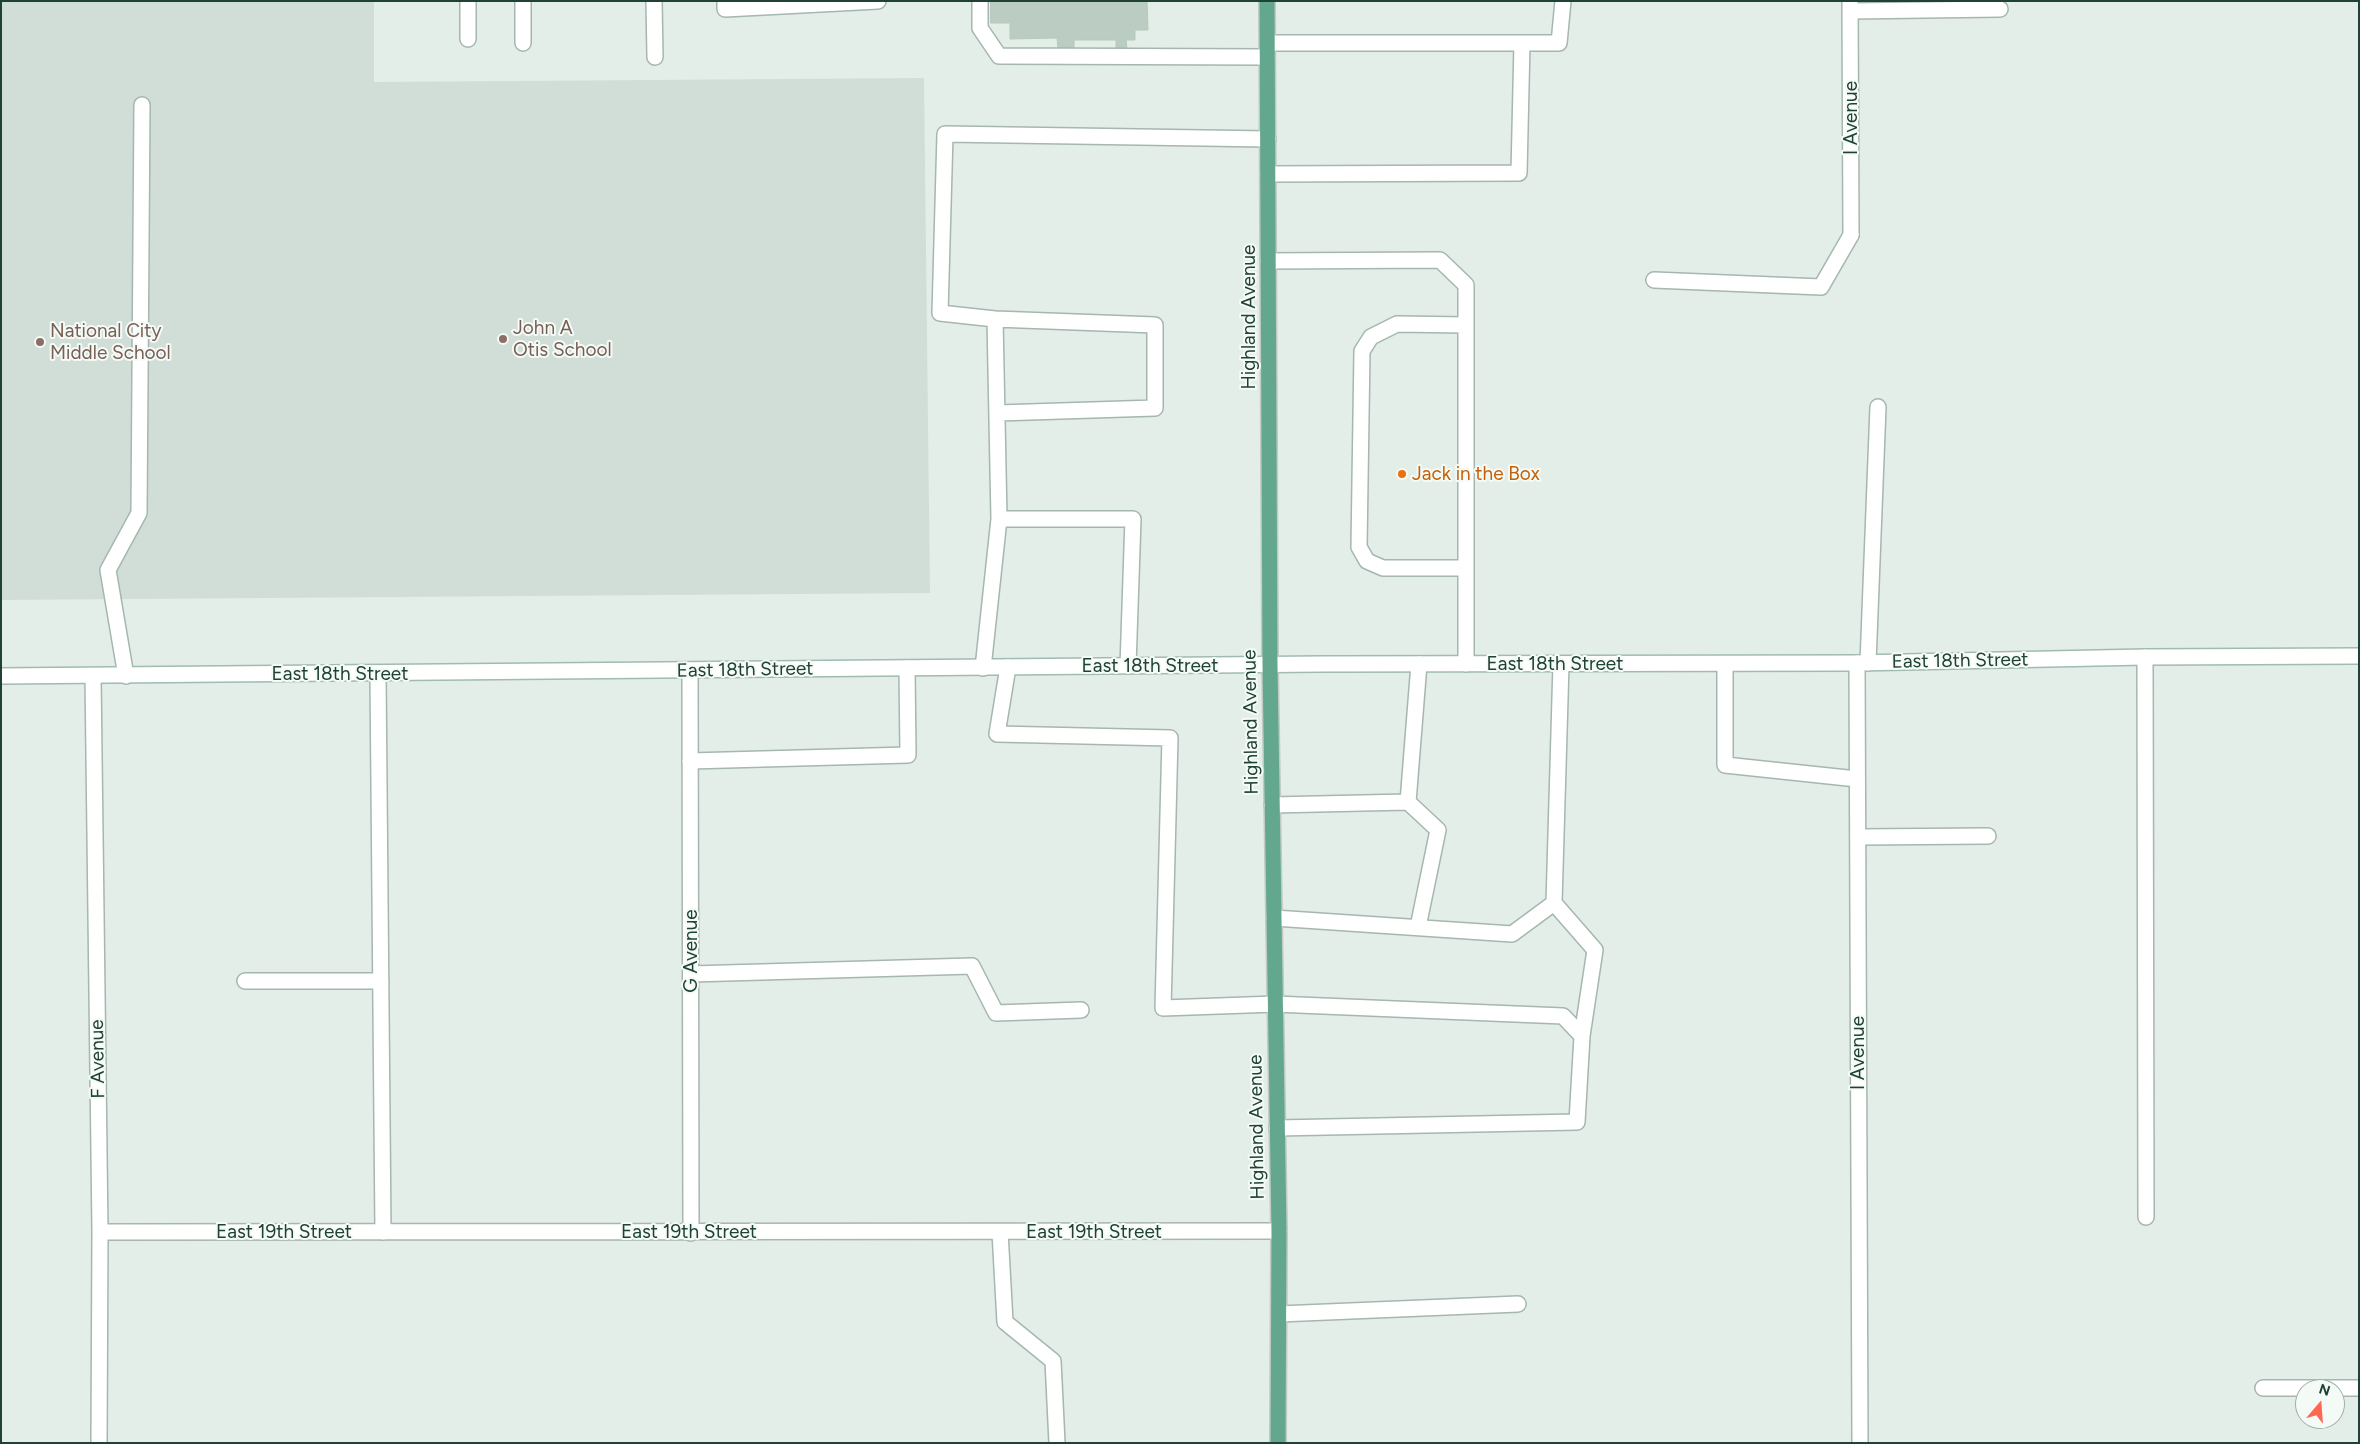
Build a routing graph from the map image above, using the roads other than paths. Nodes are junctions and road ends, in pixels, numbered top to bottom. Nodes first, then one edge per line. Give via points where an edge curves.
1 (468, 1) edge
2 (523, 1) edge
3 (654, 1) edge
4 (725, 1) edge
5 (878, 1) edge
6 (980, 1) edge
7 (1267, 1) edge
8 (1563, 1) edge
9 (1850, 6) edge
10 (2000, 9) dead end
11 (468, 39) dead end
12 (523, 43) dead end
13 (1522, 43) junction
14 (1267, 50) junction
15 (655, 57) dead end
16 (142, 105) dead end
17 (1268, 139) junction
18 (1268, 174) junction
19 (1268, 261) junction
20 (1654, 280) dead end
21 (995, 319) junction
22 (1466, 325) junction
23 (1878, 407) dead end
24 (998, 413) junction
25 (1000, 518) junction
26 (1466, 568) junction
27 (2359, 656) edge
28 (2144, 657) junction
29 (1863, 663) junction
30 (1419, 664) junction
31 (1466, 664) junction
32 (1561, 664) junction
33 (1725, 664) junction
34 (1270, 665) junction
35 (1128, 666) junction
36 (1008, 667) junction
37 (907, 668) junction
38 (982, 668) junction
39 (690, 670) junction
40 (378, 674) junction
41 (1, 676) edge
42 (93, 676) junction
43 (126, 676) junction
44 (690, 761) junction
45 (1857, 779) junction
46 (1408, 802) junction
47 (1272, 805) junction
48 (1988, 836) dead end
49 (1858, 837) junction
50 (1554, 903) junction
51 (1274, 918) junction
52 (1418, 927) junction
53 (691, 974) junction
54 (245, 981) dead end
55 (381, 981) junction
56 (1275, 1004) junction
57 (1081, 1010) dead end
58 (1582, 1036) junction
59 (1277, 1128) junction
60 (2146, 1218) dead end
61 (1278, 1231) junction
62 (100, 1232) junction
63 (383, 1232) junction
64 (691, 1232) junction
65 (1000, 1232) junction
66 (1518, 1304) dead end
67 (1279, 1314) junction
68 (2263, 1388) dead end
69 (2359, 1388) edge
70 (99, 1443) edge
71 (1058, 1443) edge
72 (1278, 1443) edge
73 (1860, 1443) edge

1 - 11 street
2 - 12 street
3 - 15 street
4 - 5 street via 726,9
6 - 14 street via 980,28 999,56
7 - 14 main road, Highland Avenue
8 - 13 street via 1559,43
9 - 10 street
9 - 20 street, I Avenue via 1851,235 1821,287
13 - 14 street
13 - 18 street via 1519,173
14 - 17 main road, Highland Avenue
16 - 43 street via 139,513 108,570
17 - 18 main road, Highland Avenue
17 - 21 street via 945,134 940,313
18 - 19 main road, Highland Avenue
19 - 22 street via 1440,260 1466,285
19 - 34 main road, Highland Avenue
21 - 24 street
21 - 24 street via 1155,325 1155,408
22 - 26 street
22 - 26 street via 1397,324 1371,337 1362,351 1359,547 1367,561 1383,568
23 - 29 street, I Avenue
24 - 25 street
25 - 35 street via 1133,519
25 - 38 street
26 - 31 street
27 - 28 street, East 18th Street
28 - 29 street, East 18th Street
28 - 60 street
29 - 33 street, East 18th Street
29 - 45 street, I Avenue
30 - 31 street, East 18th Street
30 - 34 street, East 18th Street
30 - 46 street
31 - 32 street, East 18th Street
32 - 33 street, East 18th Street
32 - 50 street
33 - 45 street via 1725,764
34 - 35 street, East 18th Street
34 - 47 main road, Highland Avenue
35 - 36 street, East 18th Street
36 - 38 street, East 18th Street
36 - 56 street via 997,734 1170,738 1163,1008
37 - 38 street, East 18th Street
37 - 39 street, East 18th Street
37 - 44 street via 908,755
39 - 40 street, East 18th Street
39 - 44 street, G Avenue
40 - 43 street, East 18th Street
40 - 55 street
41 - 42 street, East 18th Street
42 - 43 street, East 18th Street
42 - 62 street, F Avenue
44 - 53 street, G Avenue
45 - 49 street, I Avenue
46 - 47 street
46 - 52 street via 1438,830
47 - 51 main road, Highland Avenue
48 - 49 street
49 - 73 street, I Avenue
50 - 52 street via 1512,934
50 - 58 street via 1595,950
51 - 52 street
51 - 56 main road, Highland Avenue
53 - 57 street via 972,966 996,1013
53 - 64 street, G Avenue
54 - 55 street
55 - 63 street
56 - 58 street via 1563,1016
56 - 59 main road, Highland Avenue
58 - 59 street via 1577,1122
59 - 61 main road, Highland Avenue
61 - 65 street, East 19th Street
61 - 67 main road, Highland Avenue
62 - 63 street, East 19th Street
62 - 70 street, F Avenue
63 - 64 street, East 19th Street
64 - 65 street, East 19th Street
65 - 71 street via 1005,1322 1053,1361
66 - 67 street
67 - 72 main road, Highland Avenue
68 - 69 street

